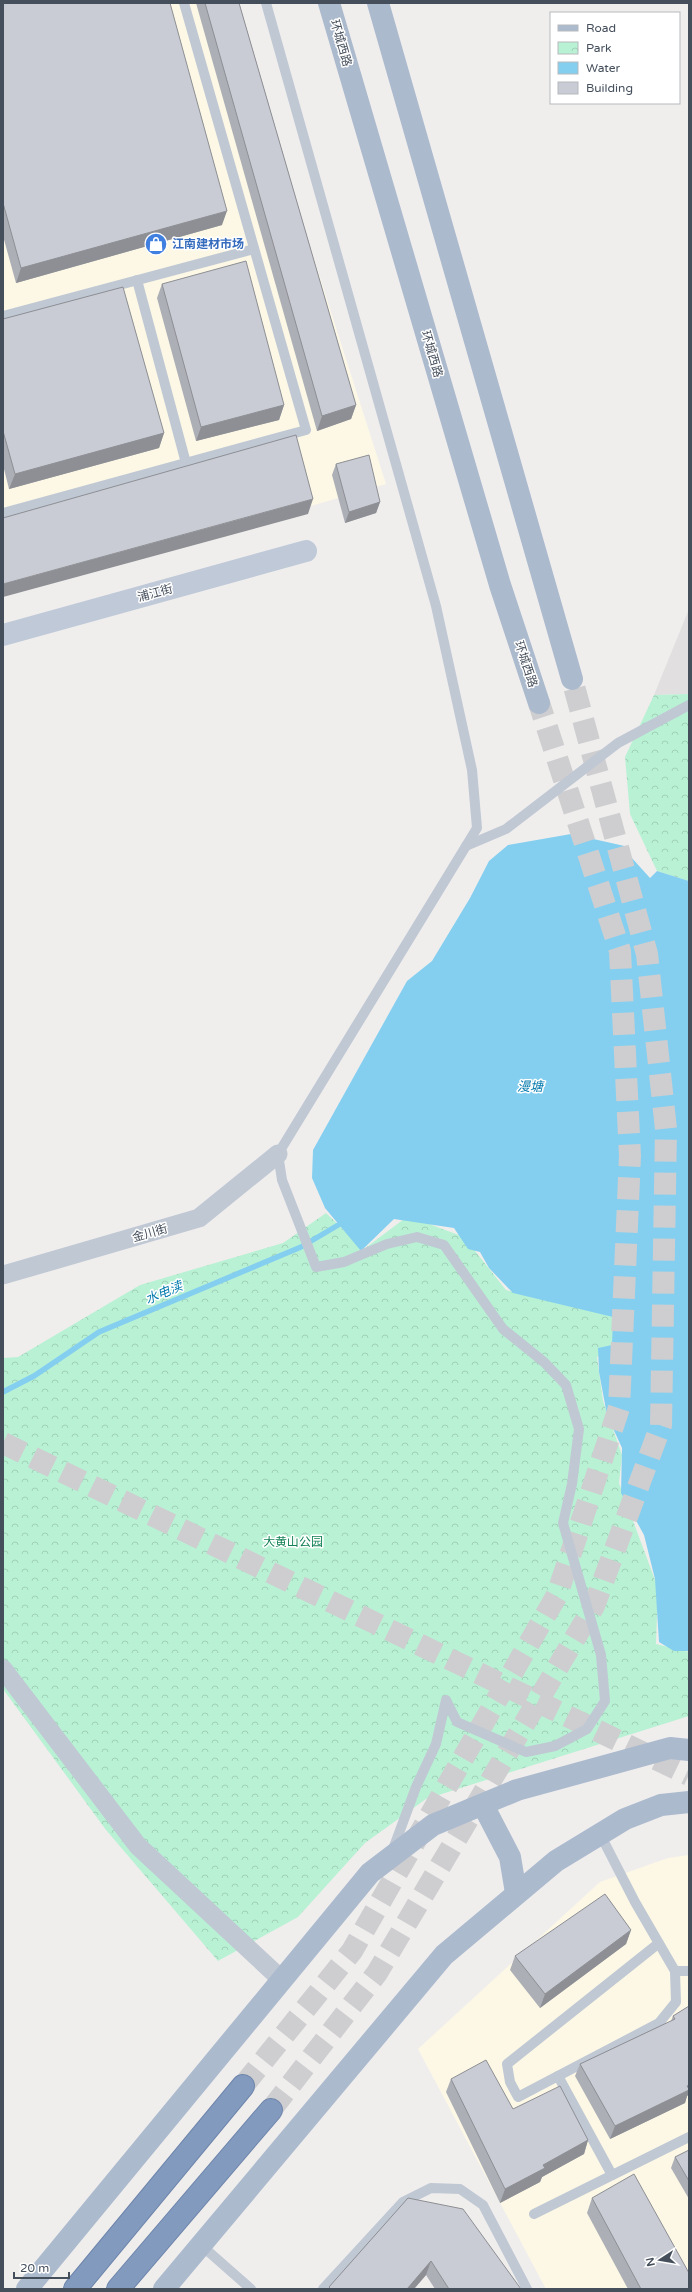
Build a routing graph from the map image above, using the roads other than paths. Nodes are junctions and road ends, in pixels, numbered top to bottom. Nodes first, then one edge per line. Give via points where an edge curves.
1 (184, 3) edge
2 (266, 3) edge
3 (329, 3) edge
4 (378, 3) edge
5 (254, 249) junction
6 (137, 280) junction
7 (3, 316) edge
8 (186, 463) junction
9 (3, 513) edge
10 (306, 551) dead end
11 (3, 634) edge
12 (572, 679) tunnel mouth
13 (539, 703) tunnel mouth
14 (689, 706) edge
15 (466, 846) junction
16 (278, 1154) junction
17 (3, 1275) edge
18 (3, 1669) edge
19 (689, 1750) edge
20 (689, 1802) edge
21 (483, 1805) junction
22 (600, 1834) junction
23 (389, 1858) junction
24 (516, 1892) junction
25 (659, 1943) junction
26 (675, 1971) junction
27 (689, 1971) edge
28 (282, 1980) junction
29 (558, 2076) junction
30 (243, 2086) tunnel mouth
31 (271, 2110) tunnel mouth
32 (689, 2137) edge
33 (612, 2175) junction
34 (534, 2214) dead end
35 (200, 2245) junction
36 (27, 2289) edge
37 (75, 2289) edge
38 (118, 2289) edge
39 (164, 2289) edge
40 (251, 2289) edge
41 (323, 2289) edge
42 (527, 2289) edge

1 - 5 lane
2 - 15 lane via 436,606 472,770 477,828
3 - 13 main road, 环城西路 via 498,577
4 - 12 main road
5 - 6 lane
5 - 8 lane via 306,430
6 - 7 lane
6 - 8 lane
8 - 9 lane
10 - 11 street, 浦江街
14 - 15 lane via 618,743 506,829
15 - 16 lane
16 - 17 street, 金川街 via 199,1218
16 - 23 lane via 282,1180 316,1267 344,1262 387,1244 417,1237 444,1246 503,1328 566,1384 578,1430 572,1484 563,1523 601,1655 605,1702 587,1729 555,1746 526,1752 457,1722 446,1700 436,1744 416,1787
18 - 28 street via 138,1846
19 - 21 main road via 670,1748 517,1790
20 - 22 main road via 662,1805 625,1819
21 - 23 main road via 433,1825
21 - 24 main road via 510,1857
22 - 24 main road via 556,1861
22 - 25 lane
23 - 28 main road via 370,1873
24 - 35 main road via 444,1955
25 - 26 lane
25 - 29 lane via 507,2064 510,2082 518,2097
26 - 27 lane
26 - 29 lane via 676,2002 659,2023
28 - 36 main road
29 - 33 lane
30 - 37 highway
31 - 38 highway
32 - 33 lane
33 - 34 lane
35 - 39 main road
35 - 40 lane
41 - 42 lane via 403,2202 431,2188 460,2189 483,2205

